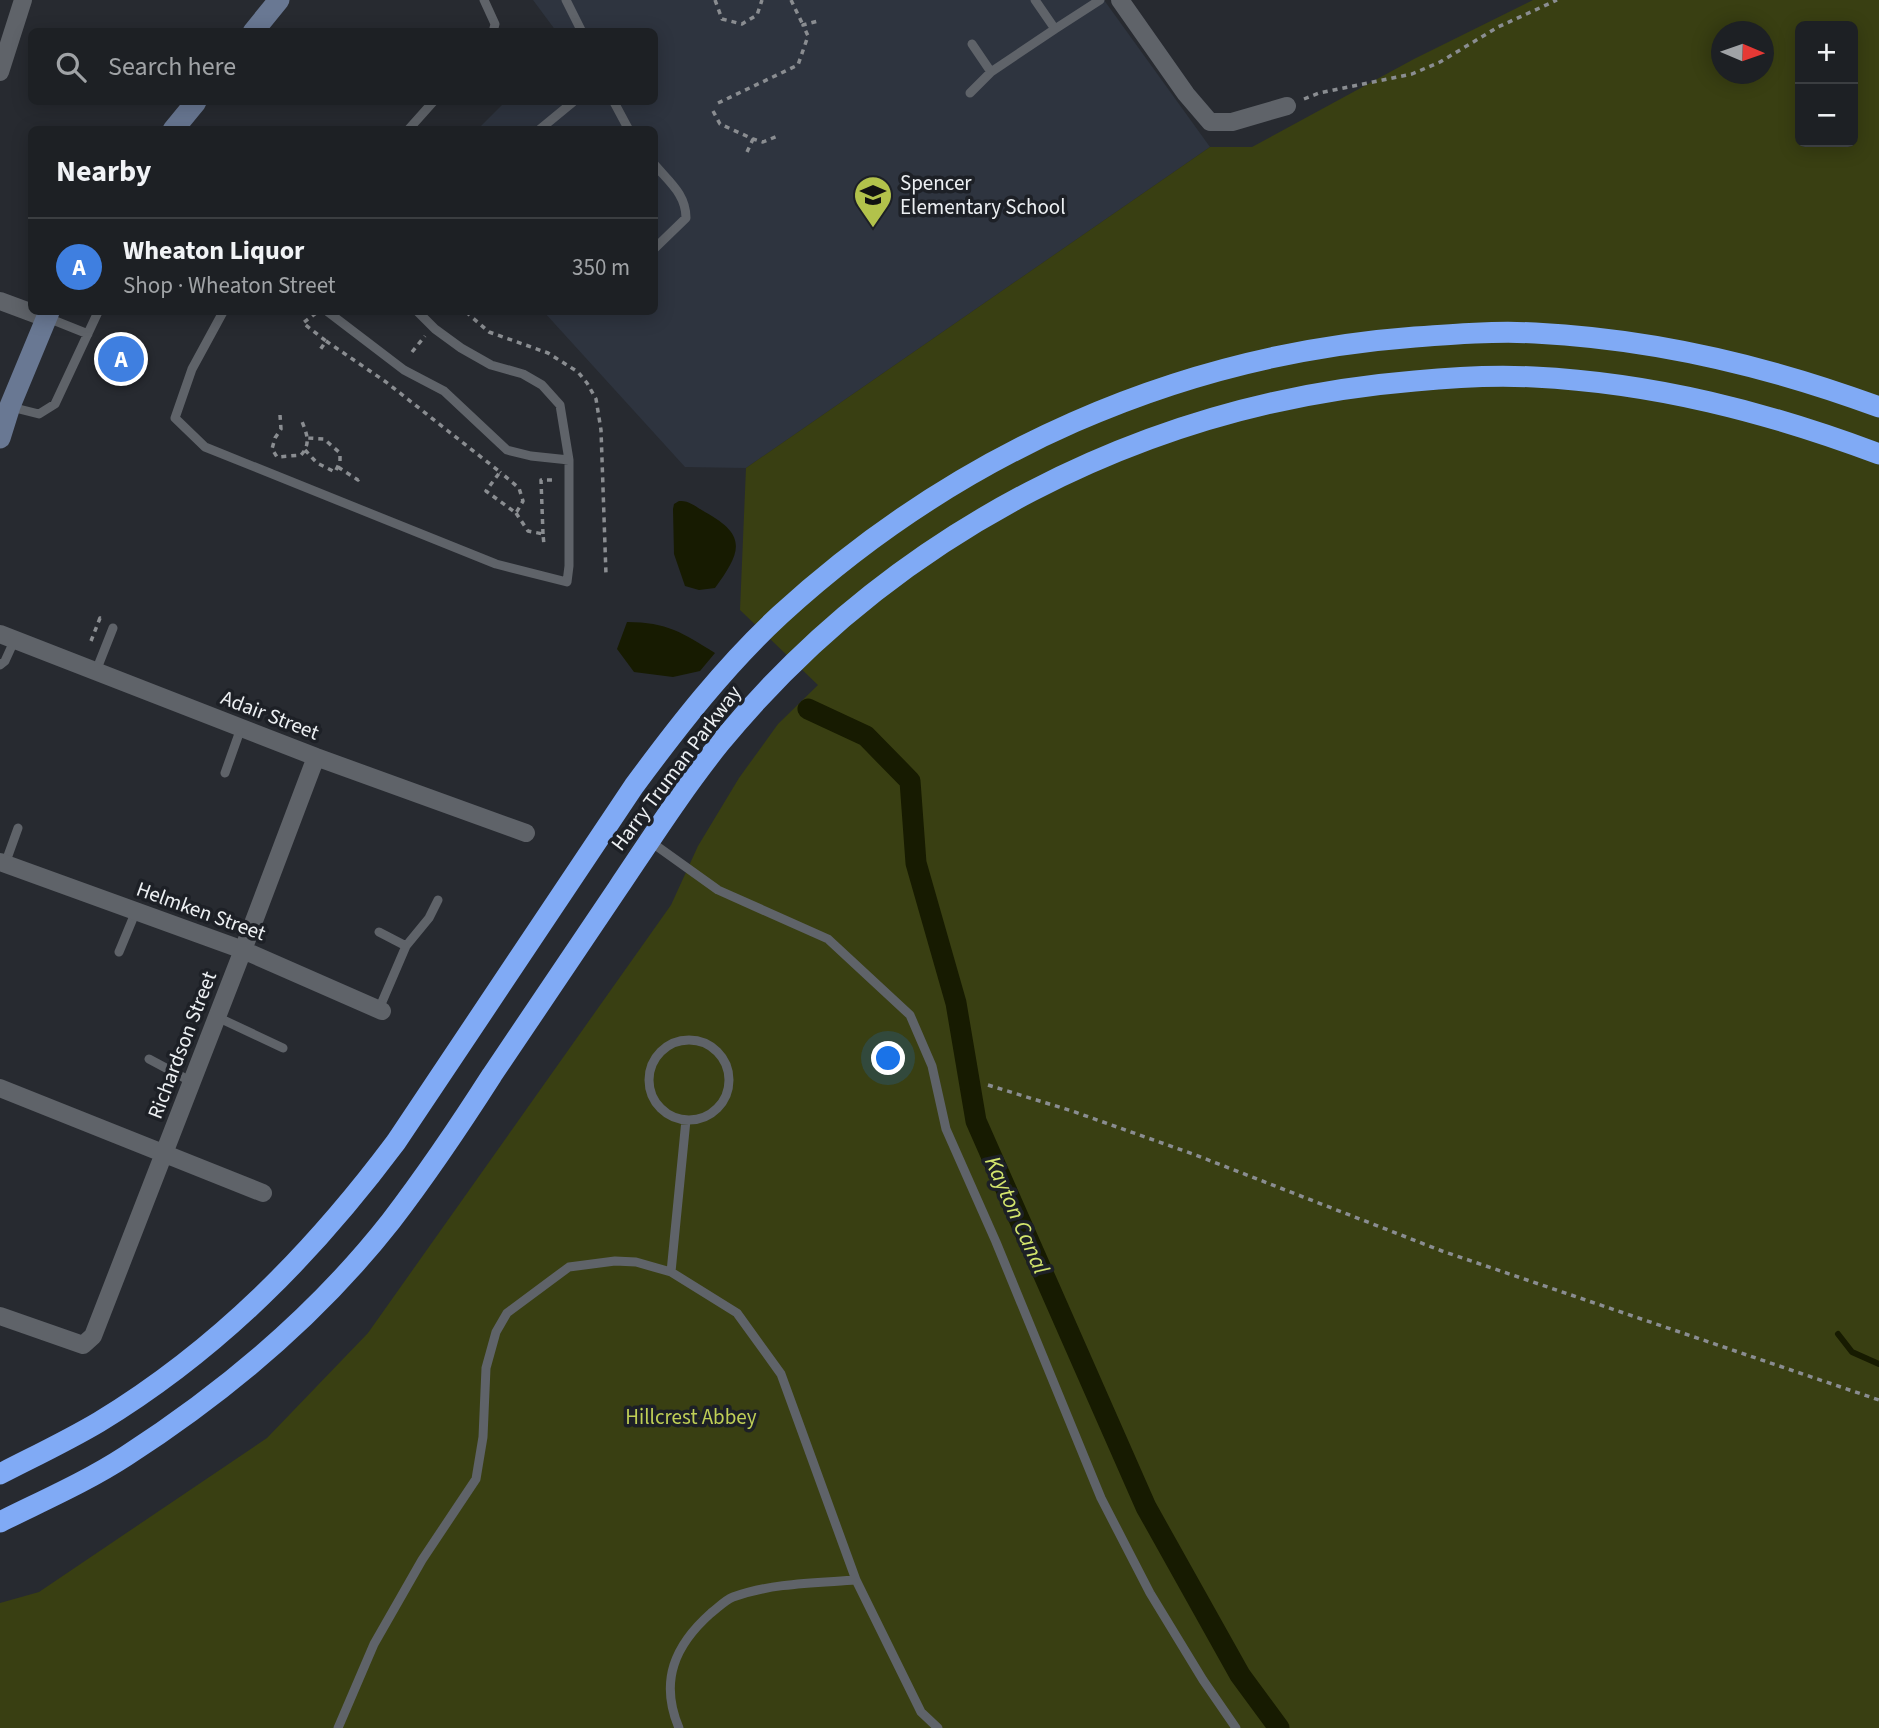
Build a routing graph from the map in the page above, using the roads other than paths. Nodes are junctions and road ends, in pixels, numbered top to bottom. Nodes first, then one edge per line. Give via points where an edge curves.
1 (23, 0) edge
2 (279, 0) edge
3 (484, 0) edge
4 (566, 0) edge
5 (1035, 0) edge
6 (1100, 0) edge
7 (1121, 0) edge
8 (256, 28) edge
9 (494, 28) edge
10 (580, 28) edge
11 (1055, 29) junction
12 (972, 44) dead end
13 (0, 72) edge
14 (991, 72) junction
15 (970, 93) dead end
16 (194, 105) edge
17 (430, 105) edge
18 (569, 105) edge
19 (616, 105) edge
20 (1287, 106) road end
21 (176, 126) edge
22 (412, 126) edge
23 (544, 126) edge
24 (627, 126) edge
25 (658, 168) edge
26 (658, 245) edge
27 (0, 301) edge
28 (28, 309) edge
29 (48, 315) edge
30 (97, 315) edge
31 (221, 315) edge
32 (335, 315) edge
33 (421, 315) edge
34 (88, 334) junction
35 (10, 406) junction
36 (1879, 407) edge
37 (0, 437) edge
38 (1879, 454) edge
39 (569, 460) junction
40 (113, 628) dead end
41 (8, 636) edge
42 (0, 665) edge
43 (96, 671) junction
44 (241, 728) junction
45 (316, 757) junction
46 (225, 772) dead end
47 (18, 828) dead end
48 (526, 833) dead end
49 (649, 841) junction
50 (2, 863) edge
51 (438, 900) dead end
52 (136, 911) junction
53 (379, 932) dead end
54 (406, 946) junction
55 (243, 950) junction
56 (120, 952) dead end
57 (381, 1010) joint
58 (217, 1017) junction
59 (283, 1048) dead end
60 (149, 1059) dead end
61 (192, 1082) junction
62 (0, 1088) edge
63 (686, 1120) junction
64 (165, 1153) junction
65 (263, 1193) dead end
66 (671, 1272) junction
67 (0, 1316) edge
68 (122, 1459) junction
69 (0, 1474) edge
70 (0, 1522) edge
71 (0, 1538) edge
72 (856, 1580) junction
73 (338, 1728) edge
74 (680, 1728) edge
75 (938, 1728) edge
76 (1236, 1728) edge

1 - 13 street
2 - 8 main road
3 - 9 lane
4 - 10 lane
5 - 11 lane
6 - 11 lane
7 - 20 street via 1210,122 1232,122
11 - 14 lane
12 - 14 lane
14 - 15 lane
16 - 21 main road
17 - 22 lane
18 - 23 lane
19 - 24 lane
25 - 26 lane via 686,204 686,218
27 - 28 street
29 - 34 lane
29 - 35 main road
30 - 34 lane
31 - 39 lane via 192,369 175,418 205,447 496,564 567,582
32 - 39 lane via 404,370 444,391 507,450
33 - 39 lane via 461,348 541,385 560,405
34 - 35 lane via 55,404 39,414
35 - 37 main road
36 - 69 highway, Harry Truman Parkway via 1756,366 1609,339 1533,333 1386,339 1237,364 1164,386 1093,413 961,480 836,566 724,672 634,786 396,1142 311,1248 221,1333 156,1383 100,1422
38 - 49 highway, Harry Truman Parkway via 1745,409 1604,383 1531,376 1459,377 1316,392 1178,427 1066,474 983,517 863,600 758,699 715,749
40 - 43 lane
41 - 42 lane via 5,661
41 - 43 street, Adair Street
43 - 44 street, Adair Street
44 - 45 street, Adair Street
44 - 46 lane
45 - 48 street, Adair Street
45 - 55 street, Richardson Street
47 - 50 lane
49 - 68 highway, Harry Truman Parkway via 431,1167 379,1235 292,1328 238,1375
49 - 76 lane via 718,890 828,939 910,1016 932,1066 946,1129 1101,1498 1150,1593
50 - 52 street, Helmken Street
51 - 54 lane
52 - 55 street, Helmken Street
52 - 56 lane
53 - 54 lane
54 - 57 lane
55 - 57 street, Helmken Street
55 - 58 street, Richardson Street
58 - 59 lane
58 - 61 street, Richardson Street
60 - 61 lane
61 - 64 street, Richardson Street
62 - 64 street
63 - 63 lane via 720,1106 729,1081 721,1056 698,1041 685,1040 654,1060 649,1086 661,1109
63 - 66 lane
64 - 65 street
64 - 67 street, Richardson Street via 93,1336 83,1345
66 - 72 lane via 737,1313 781,1374
66 - 73 lane via 636,1262 569,1267 507,1313 486,1368 476,1479 374,1644
68 - 70 highway, Harry Truman Parkway
68 - 71 highway
72 - 74 lane via 772,1587 729,1598 699,1625 677,1654 670,1675 674,1716
72 - 75 lane via 922,1712

